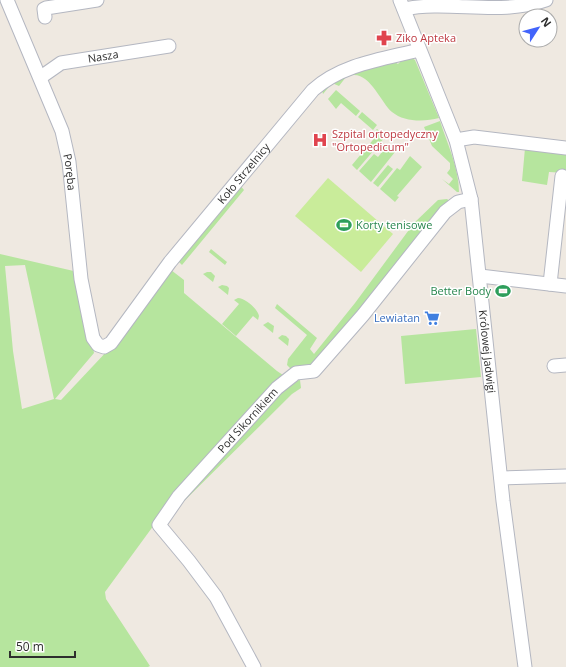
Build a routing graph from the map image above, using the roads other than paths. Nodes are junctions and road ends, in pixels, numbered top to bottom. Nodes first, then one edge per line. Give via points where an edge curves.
1 (8, 0) edge
2 (97, 0) edge
3 (546, 0) edge
4 (402, 4) edge
5 (45, 17) dead end
6 (170, 46) dead end
7 (419, 50) junction
8 (41, 76) junction
9 (456, 140) junction
10 (566, 148) edge
11 (562, 176) dead end
12 (471, 198) junction
13 (480, 276) junction
14 (550, 284) junction
15 (566, 286) edge
16 (104, 347) joint
17 (566, 476) edge
18 (501, 478) junction
19 (254, 667) edge
20 (525, 667) edge

1 - 8 street, Poręba
2 - 5 street via 46,8
3 - 4 street via 508,6
4 - 7 street, Królowej Jadwigi
6 - 8 street, Nasza via 61,63
7 - 9 street, Królowej Jadwigi
7 - 16 street, Koło Strzelnicy via 344,71 322,82 313,90 170,262 111,343
8 - 16 street, Poręba via 62,131 69,162 81,279 93,338 98,345
9 - 10 street via 474,137
9 - 12 street, Królowej Jadwigi
11 - 14 street
12 - 13 street, Królowej Jadwigi
12 - 19 street, Pod Sikornikiem via 458,202 445,212 363,315 314,371 296,373 277,388 179,496 159,525 190,561 219,602
13 - 14 street
13 - 18 street, Królowej Jadwigi
14 - 15 street
17 - 18 street
18 - 20 street, Królowej Jadwigi

